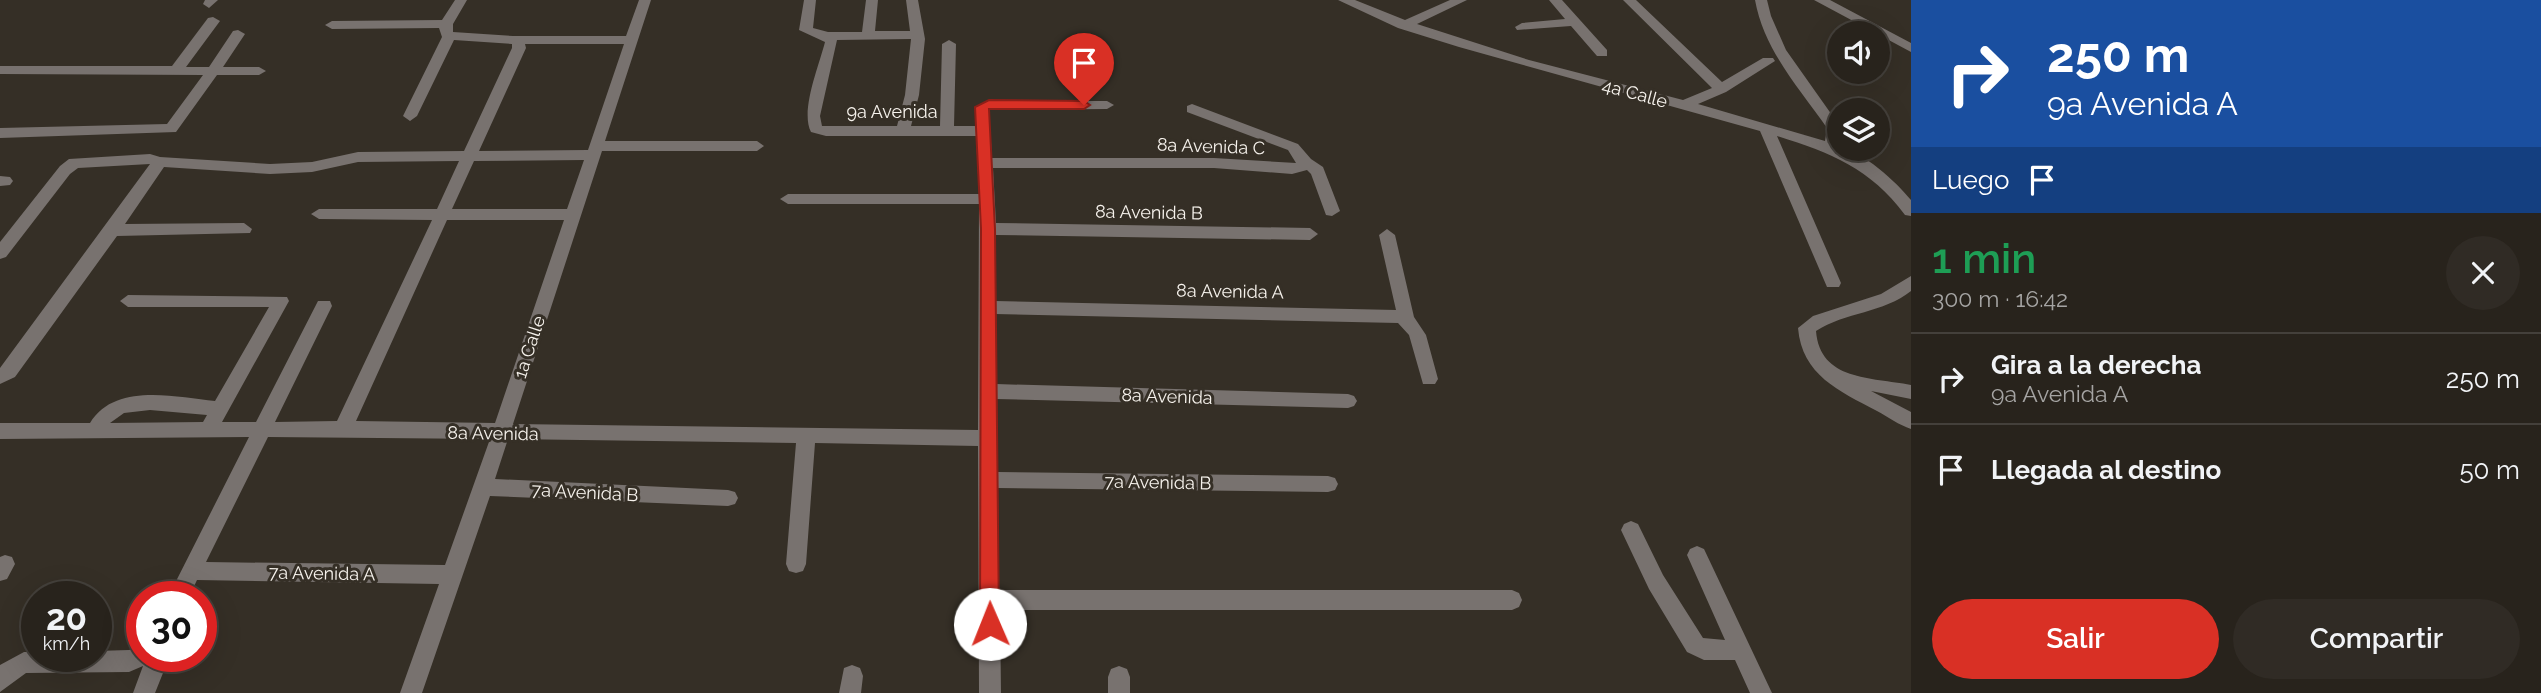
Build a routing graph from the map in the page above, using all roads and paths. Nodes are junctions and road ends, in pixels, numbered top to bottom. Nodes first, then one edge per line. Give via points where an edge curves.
1 (461, 0) edge
2 (645, 0) edge
3 (810, 0) edge
4 (872, 0) edge
5 (912, 0) edge
6 (1344, 0) edge
7 (1461, 0) edge
8 (1555, 0) edge
9 (1629, 0) edge
10 (1761, 0) edge
11 (1820, 0) edge
12 (213, 21) dead end
13 (1575, 22) junction
14 (332, 25) dead end
15 (1403, 25) junction
16 (1522, 27) dead end
17 (447, 30) junction
18 (238, 34) dead end
19 (868, 34) junction
20 (827, 36) junction
21 (918, 36) junction
22 (513, 40) junction
23 (631, 40) junction
24 (949, 44) dead end
25 (1911, 48) edge
26 (1602, 53) dead end
27 (1768, 61) dead end
28 (0, 70) edge
29 (176, 71) junction
30 (213, 71) junction
31 (259, 71) dead end
32 (1721, 89) junction
33 (1107, 105) dead end
34 (1682, 106) junction
35 (1192, 109) dead end
36 (410, 116) dead end
37 (1827, 118) edge
38 (1766, 128) junction
39 (903, 130) junction
40 (947, 130) junction
41 (983, 131) junction
42 (0, 133) edge
43 (757, 146) dead end
44 (1827, 147) edge
45 (594, 151) junction
46 (471, 156) junction
47 (1855, 161) edge
48 (158, 162) junction
49 (1305, 162) junction
50 (985, 163) junction
51 (1888, 185) junction
52 (1911, 191) edge
53 (788, 199) dead end
54 (986, 199) junction
55 (1332, 211) dead end
56 (1911, 211) edge
57 (319, 214) dead end
58 (443, 215) junction
59 (573, 215) junction
60 (244, 229) dead end
61 (988, 229) junction
62 (114, 230) junction
63 (1310, 234) dead end
64 (1387, 235) dead end
65 (0, 253) edge
66 (1833, 282) dead end
67 (1911, 282) edge
68 (128, 301) dead end
69 (324, 306) dead end
70 (986, 307) junction
71 (1406, 319) junction
72 (0, 377) edge
73 (1835, 377) junction
74 (1429, 379) dead end
75 (987, 391) junction
76 (1911, 392) edge
77 (1348, 401) dead end
78 (220, 409) junction
79 (1911, 421) edge
80 (344, 429) junction
81 (95, 430) junction
82 (208, 430) junction
83 (262, 430) junction
84 (0, 431) edge
85 (500, 434) junction
86 (806, 437) junction
87 (987, 438) junction
88 (988, 480) junction
89 (1328, 484) dead end
90 (483, 487) junction
91 (728, 498) dead end
92 (1631, 530) dead end
93 (1697, 555) dead end
94 (796, 564) dead end
95 (191, 571) junction
96 (453, 575) junction
97 (186, 581) edge
98 (989, 600) junction
99 (1512, 600) dead end
100 (1741, 650) junction
101 (0, 663) edge
102 (21, 663) edge
103 (21, 665) edge
104 (152, 672) edge
105 (0, 681) edge
106 (144, 693) edge
107 (411, 693) edge
108 (990, 693) edge
109 (1761, 693) edge

1 - 17 street
2 - 23 street, 1a Calle
3 - 20 street via 806,30
4 - 19 street
5 - 21 street
6 - 15 street, 4a Calle
7 - 15 street
8 - 13 street
9 - 32 street
10 - 37 street via 1781,51
11 - 25 street
12 - 29 street
13 - 16 street
13 - 26 street
14 - 17 street
15 - 34 street, 4a Calle via 1504,58
17 - 22 street
17 - 36 street
18 - 30 street
19 - 20 street
19 - 21 street
20 - 39 street, 9a Avenida via 832,41 831,51 814,126 820,131
21 - 39 street
22 - 23 street
22 - 46 street via 518,43 517,56
23 - 45 street, 1a Calle
24 - 40 street
27 - 32 street
28 - 29 street
29 - 30 street
30 - 31 street
30 - 42 street via 170,129
32 - 34 street
33 - 41 street via 989,104 982,107
34 - 38 street, 4a Calle
35 - 49 street, 8a Avenida C via 1293,147
38 - 44 street, 4a Calle
38 - 66 street
39 - 40 street, 9a Avenida
40 - 41 street, 9a Avenida
41 - 50 street
43 - 45 street
45 - 46 street
45 - 59 street, 1a Calle
46 - 48 street via 358,157 312,167 270,169
46 - 58 street
47 - 51 street, 4a Calle
48 - 62 street
48 - 65 street via 74,163
49 - 50 street, 8a Avenida C via 1302,168 1292,169 1214,163
49 - 55 street via 1318,171
50 - 54 street
51 - 52 street
51 - 56 street, 4a Calle
53 - 54 street
54 - 61 street
57 - 58 street
58 - 59 street
58 - 80 street
59 - 85 street, 1a Calle
60 - 62 street
61 - 63 street, 8a Avenida B
61 - 70 street
62 - 72 street via 15,365
64 - 71 street
67 - 73 street via 1899,293 1821,317 1807,328 1805,342 1811,355
68 - 78 street via 281,301
69 - 83 street
70 - 71 street, 8a Avenida A
70 - 75 street
71 - 74 street via 1417,334
73 - 76 street
73 - 79 street
75 - 77 street, 8a Avenida
75 - 87 street
78 - 81 street via 127,405 106,414
78 - 82 street
80 - 83 street, 8a Avenida
80 - 85 street, 8a Avenida
81 - 82 street, 8a Avenida
81 - 84 street, 8a Avenida
82 - 83 street, 8a Avenida
83 - 95 street
85 - 86 street, 8a Avenida
85 - 90 street, 1a Calle
86 - 87 street, 8a Avenida
86 - 94 street
87 - 88 street
88 - 89 street, 7a Avenida B
88 - 98 street
90 - 91 street, 7a Avenida B
90 - 96 street, 1a Calle
92 - 100 street via 1691,641 1704,650
93 - 100 street
95 - 96 street, 7a Avenida A
95 - 97 street
96 - 107 street, 1a Calle
98 - 99 street
98 - 108 street
100 - 109 street
101 - 102 street
103 - 105 street
104 - 106 street

